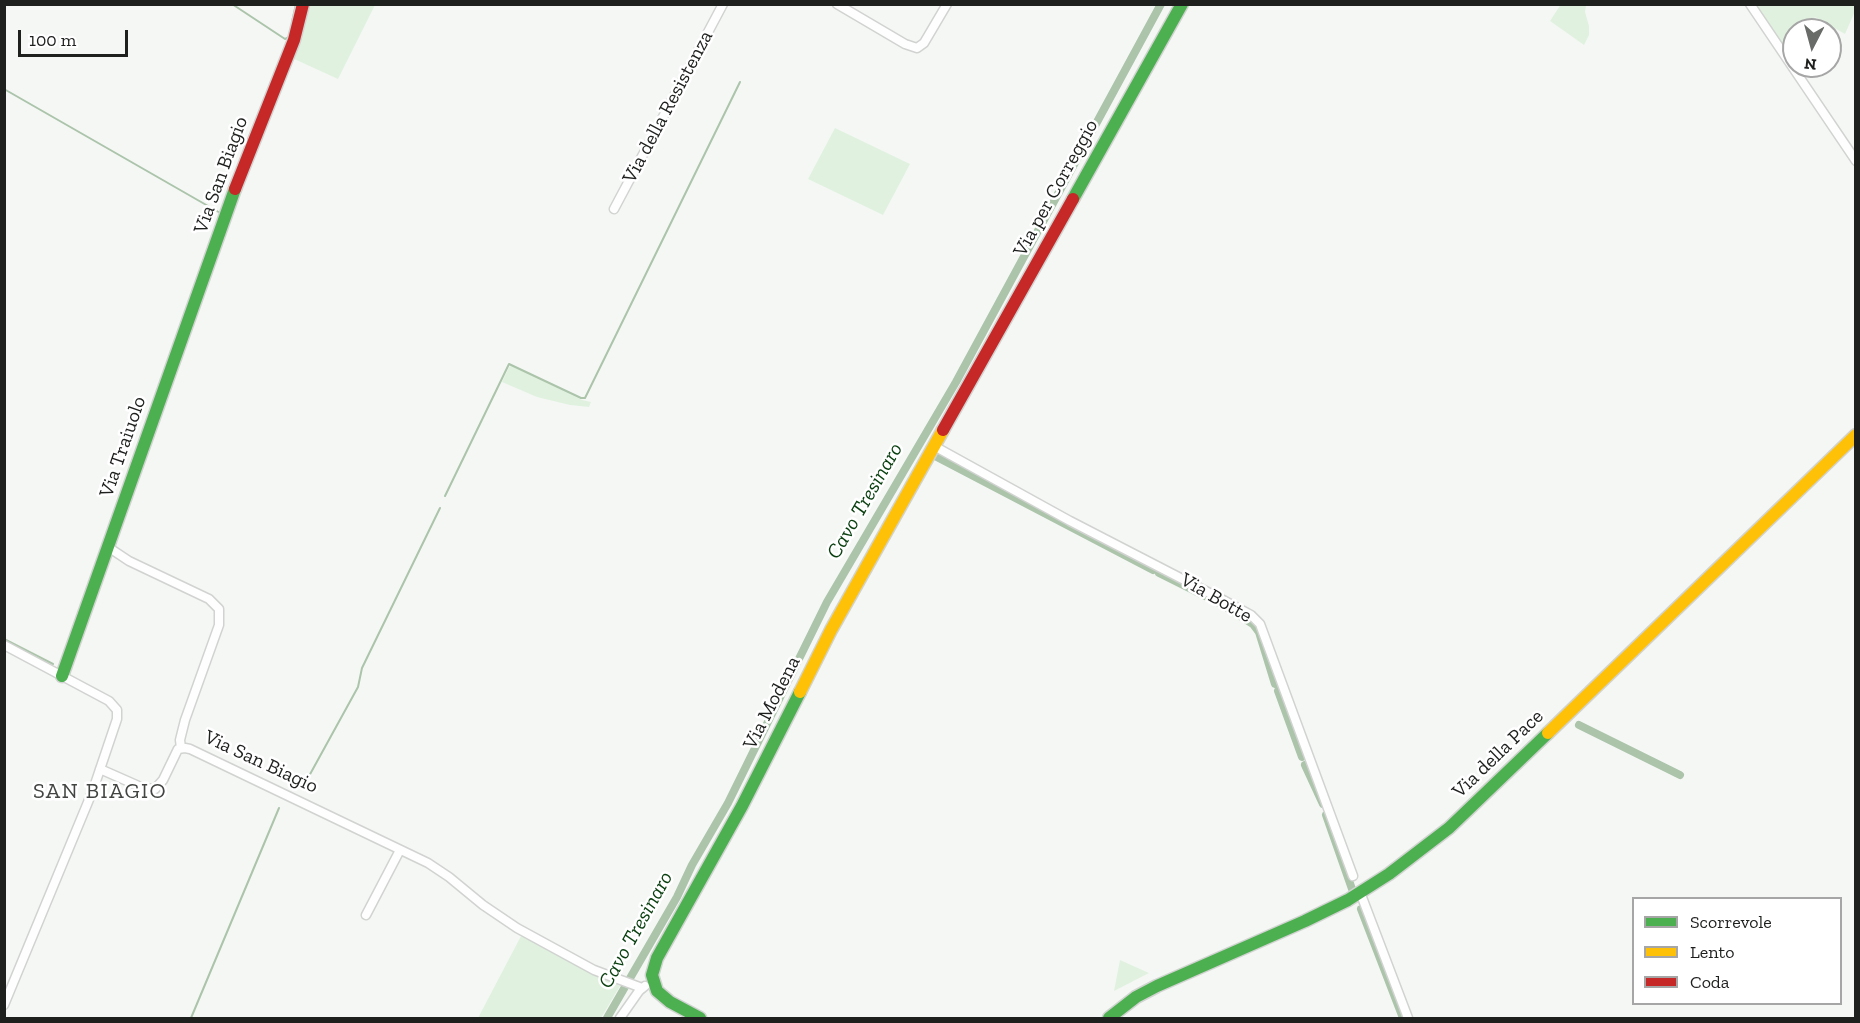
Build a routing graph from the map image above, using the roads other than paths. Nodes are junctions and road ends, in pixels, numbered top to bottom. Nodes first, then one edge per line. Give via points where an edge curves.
1 (303, 4) edge
2 (723, 4) edge
3 (837, 4) edge
4 (947, 4) edge
5 (1182, 4) edge
6 (1750, 4) edge
7 (1856, 161) edge
8 (614, 209) dead end
9 (174, 360) joint
10 (965, 391) joint
11 (1856, 435) edge
12 (934, 446) junction
13 (108, 547) junction
14 (4, 645) edge
15 (62, 676) junction
16 (181, 747) junction
17 (100, 769) junction
18 (400, 850) junction
19 (1353, 876) dead end
20 (1360, 892) junction
21 (366, 915) dead end
22 (643, 985) junction
23 (4, 1005) edge
24 (621, 1018) edge
25 (700, 1018) edge
26 (1108, 1018) edge
27 (1408, 1018) edge

1 - 9 street, Via San Biagio via 294,40
2 - 8 street, Via della Resistenza
3 - 4 street via 917,48
5 - 10 street, Via per Correggio
6 - 7 street
9 - 13 street, Via Traiuolo
10 - 12 street, Via Modena
11 - 20 street, Via della Pace via 1455,822
12 - 19 street, Via Botte via 1251,615 1260,624
12 - 22 street, Via Modena via 831,630 744,802
13 - 15 street, Via Traiuolo
13 - 16 street via 219,609 219,625 182,729
14 - 15 street
15 - 17 street via 109,701 117,710
16 - 17 street, Via San Biagio via 155,789 143,788
16 - 18 street, Via San Biagio
17 - 23 street
18 - 21 street
18 - 22 street, Via San Biagio via 443,872 517,928 594,970
20 - 26 street, Via della Pace via 1158,986
20 - 27 street
22 - 24 street
22 - 25 street

